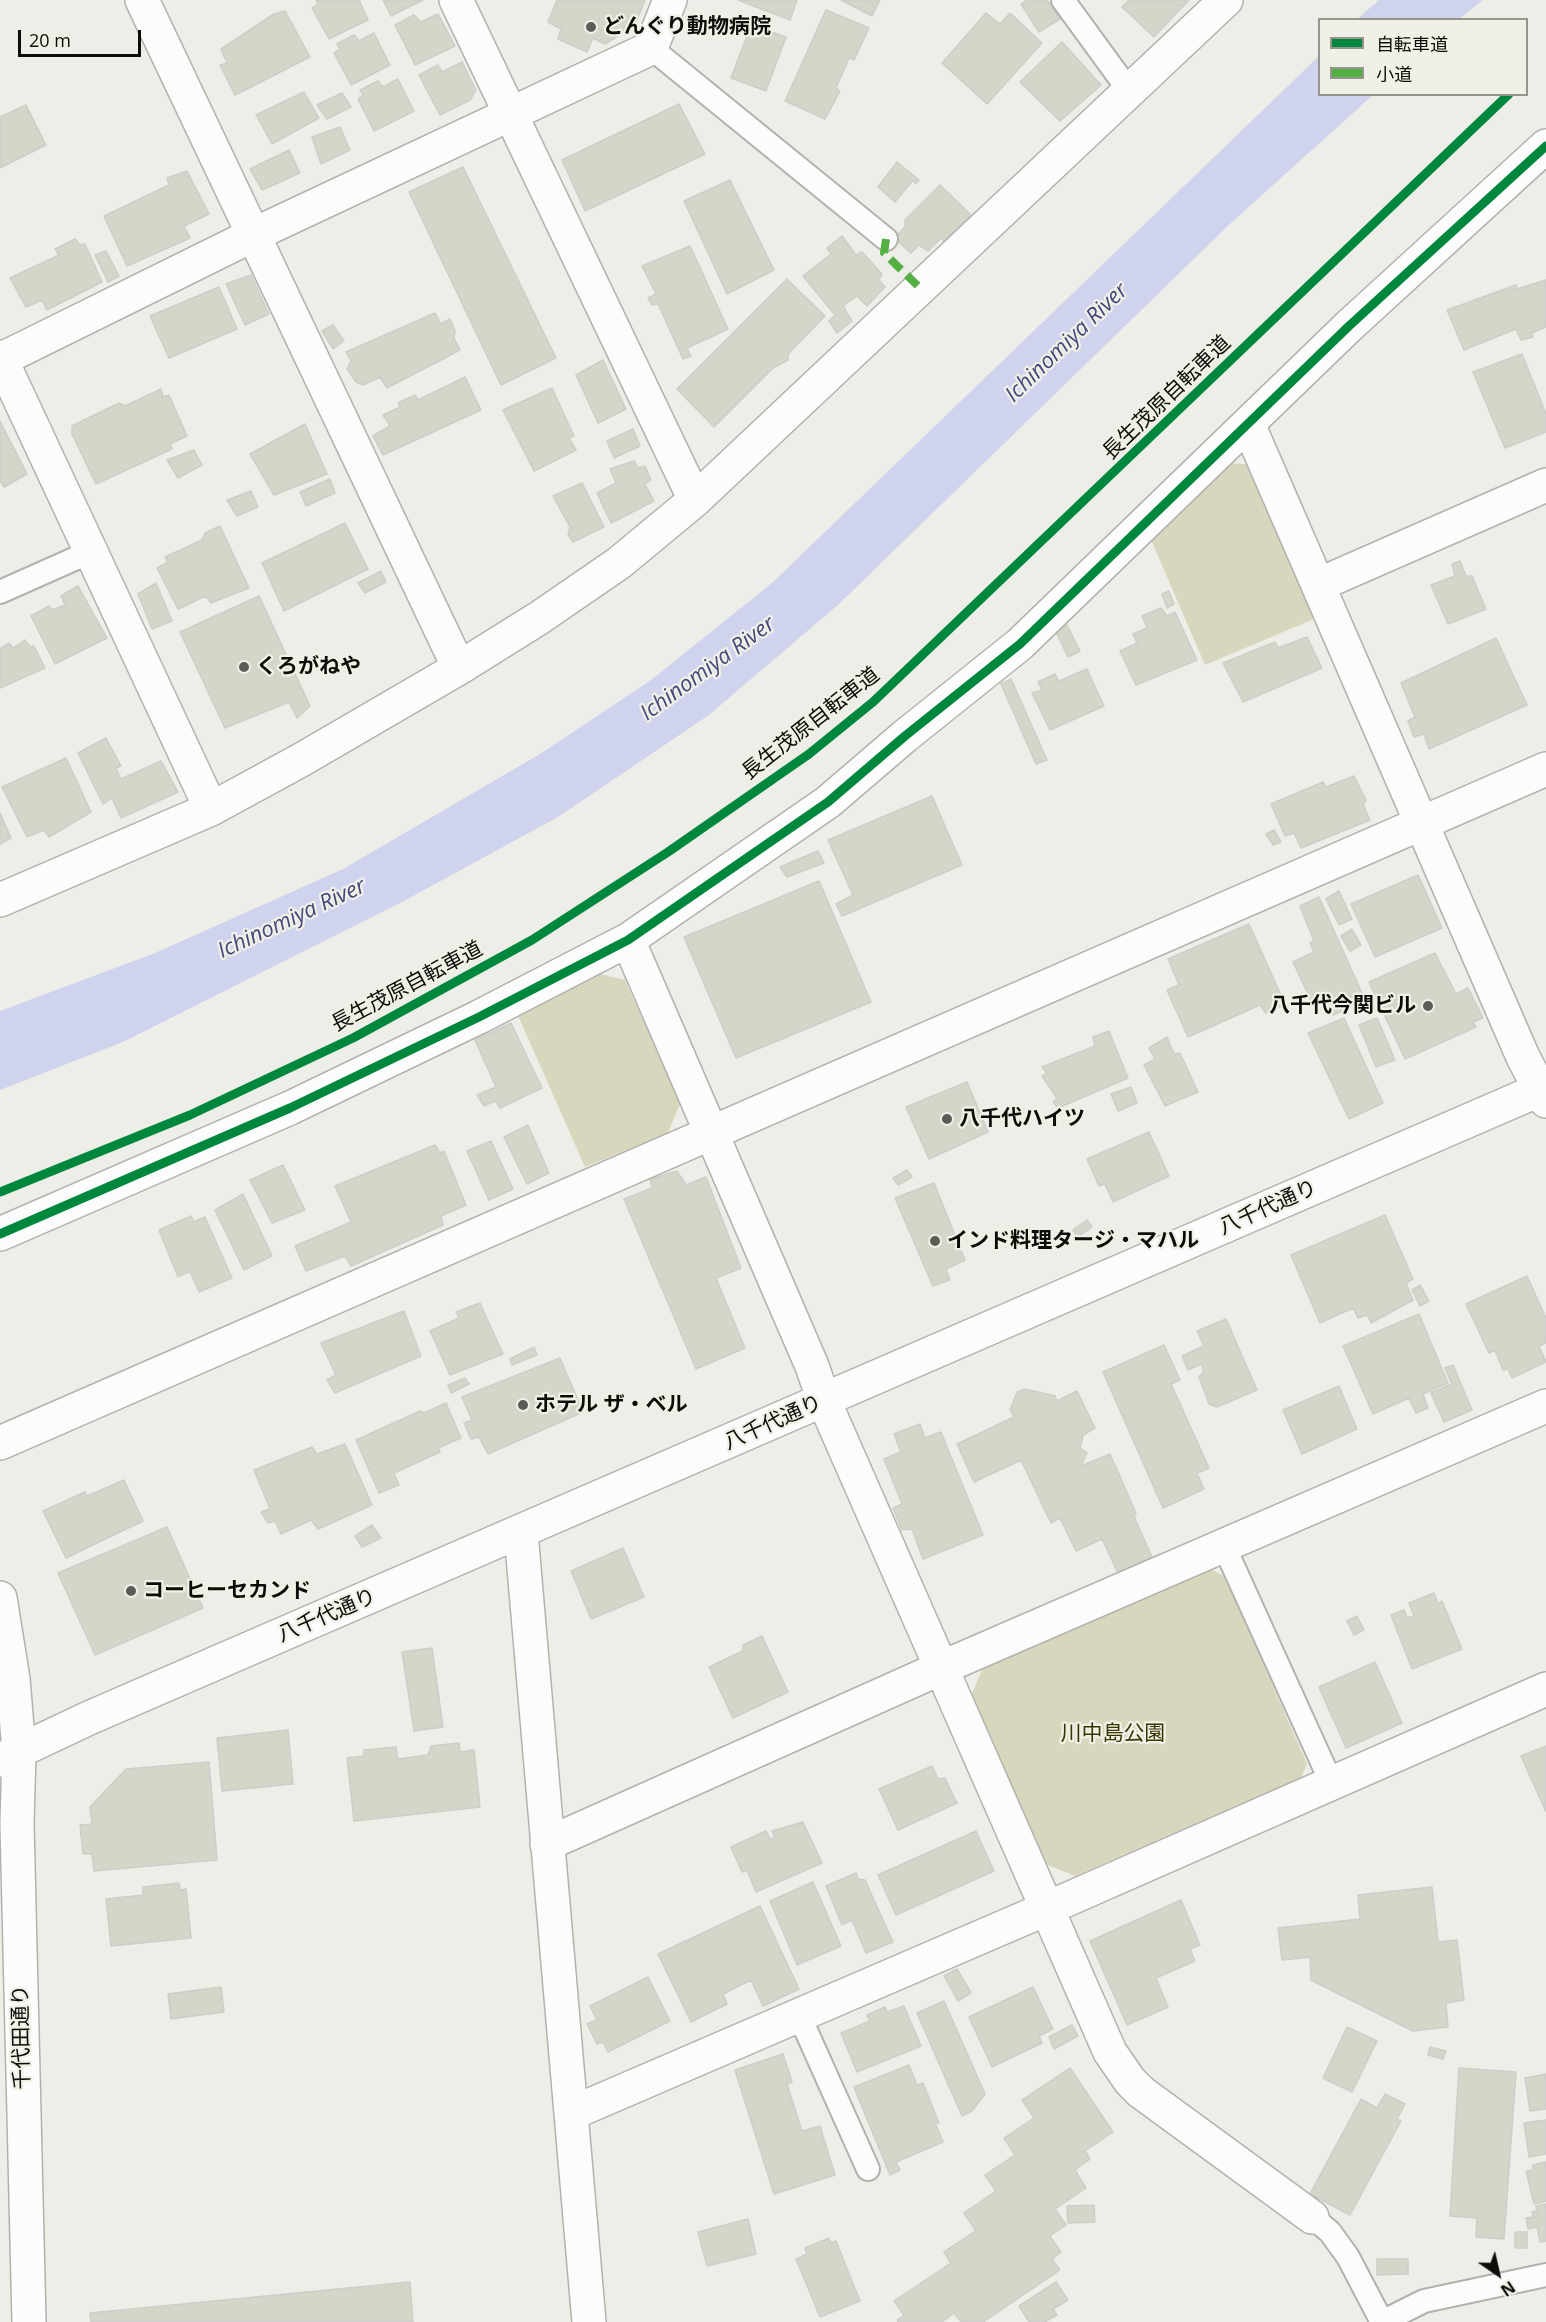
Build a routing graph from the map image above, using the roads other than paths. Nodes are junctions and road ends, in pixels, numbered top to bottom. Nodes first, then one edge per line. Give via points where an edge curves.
1 (142, 0) edge
2 (456, 0) edge
3 (670, 0) edge
4 (1063, 0) edge
5 (1226, 0) edge
6 (651, 48) junction
7 (1130, 92) junction
8 (510, 114) junction
9 (1546, 146) edge
10 (253, 235) junction
11 (886, 239) dead end
12 (0, 359) edge
13 (1248, 424) junction
14 (1546, 485) edge
15 (695, 500) junction
16 (90, 552) junction
17 (1318, 585) junction
18 (0, 592) edge
19 (459, 668) junction
20 (1546, 769) edge
21 (211, 809) junction
22 (1422, 823) junction
23 (0, 900) edge
24 (628, 940) junction
25 (1544, 1092) edge
26 (710, 1131) junction
27 (0, 1234) edge
28 (824, 1401) junction
29 (1546, 1406) edge
30 (0, 1443) edge
31 (521, 1533) junction
32 (1224, 1546) junction
33 (0, 1598) edge
34 (941, 1668) junction
35 (1546, 1689) edge
36 (9, 1755) edge
37 (1331, 1782) junction
38 (547, 1844) junction
39 (1048, 1908) junction
40 (799, 2015) junction
41 (572, 2113) junction
42 (868, 2169) dead end
43 (1312, 2217) joint
44 (1546, 2275) edge
45 (29, 2322) edge
46 (590, 2322) edge
47 (1382, 2322) edge

1 - 10 street
2 - 8 street
3 - 6 street
4 - 7 lane
5 - 7 street
6 - 8 street
6 - 11 lane
7 - 15 street
8 - 10 street
8 - 15 street
9 - 13 street
10 - 12 street
10 - 19 street
12 - 16 street
13 - 17 street
13 - 24 street via 1020,644 828,802
14 - 17 street
15 - 19 street via 618,563
16 - 18 lane
16 - 21 street
17 - 22 street
19 - 21 street
20 - 22 street
21 - 23 street
22 - 25 street via 1522,1057
22 - 26 street
24 - 26 street
24 - 27 street via 290,1108
25 - 28 street, 八千代通り
26 - 28 street
26 - 30 street
28 - 31 street, 八千代通り
28 - 34 street
29 - 32 street
31 - 36 street, 八千代通り
31 - 38 street
32 - 34 street
32 - 37 lane
33 - 36 street, 千代田通り via 13,1679
34 - 38 street
34 - 39 street
35 - 37 street
36 - 45 street, 千代田通り via 17,1824
37 - 39 street
38 - 41 street
39 - 40 street
39 - 43 street via 1110,2052 1130,2081
40 - 41 street
40 - 42 lane
41 - 46 street
43 - 47 lane via 1330,2232 1348,2257
44 - 47 lane via 1424,2301

